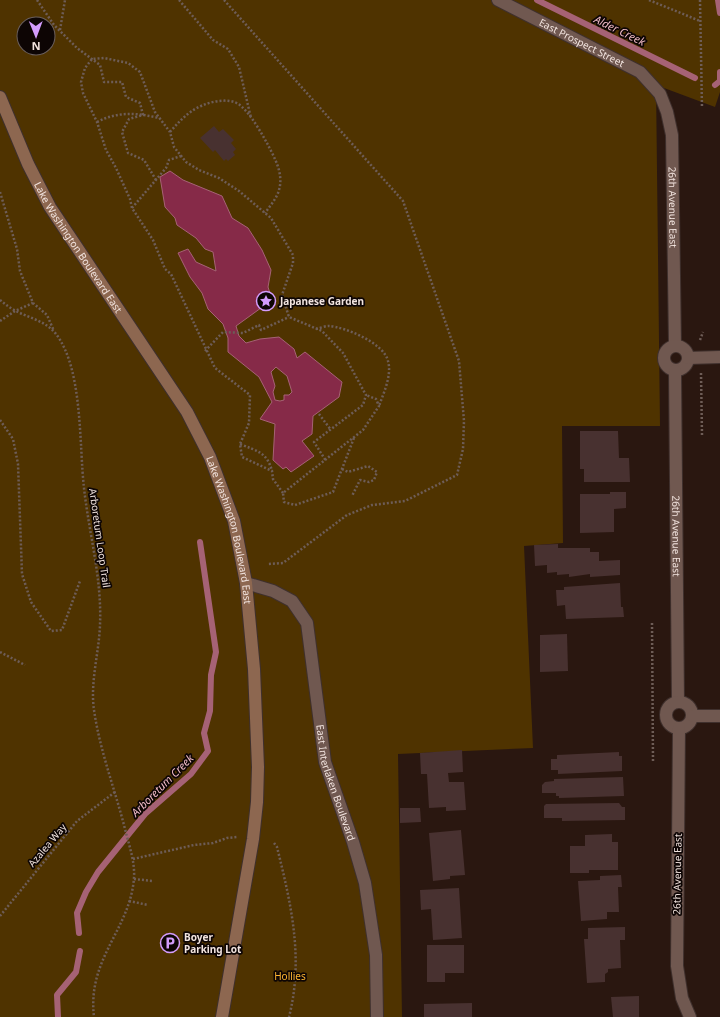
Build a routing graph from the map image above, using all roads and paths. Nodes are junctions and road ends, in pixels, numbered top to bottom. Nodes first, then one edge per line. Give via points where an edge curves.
1 (37, 0) edge
2 (65, 0) edge
3 (179, 0) edge
4 (224, 0) edge
5 (498, 0) edge
6 (649, 0) edge
7 (700, 0) edge
8 (700, 21) junction
9 (60, 30) junction
10 (92, 59) junction
11 (660, 94) joint
12 (0, 97) edge
13 (702, 108) dead end
14 (143, 115) junction
15 (160, 118) junction
16 (251, 118) junction
17 (97, 122) junction
18 (170, 132) junction
19 (181, 156) junction
20 (156, 180) junction
21 (0, 192) edge
22 (132, 208) junction
23 (265, 213) junction
24 (0, 300) edge
25 (33, 303) junction
26 (15, 311) junction
27 (289, 317) junction
28 (0, 321) edge
29 (316, 329) junction
30 (54, 332) junction
31 (703, 332) dead end
32 (699, 345) dead end
33 (675, 346) junction
34 (205, 350) junction
35 (720, 357) edge
36 (688, 358) junction
37 (675, 371) junction
38 (701, 371) dead end
39 (366, 395) junction
40 (379, 406) junction
41 (319, 414) dead end
42 (0, 420) edge
43 (331, 430) junction
44 (702, 435) dead end
45 (354, 438) junction
46 (240, 444) junction
47 (326, 461) junction
48 (342, 469) junction
49 (272, 471) junction
50 (283, 493) junction
51 (352, 496) dead end
52 (266, 564) dead end
53 (80, 581) dead end
54 (246, 583) junction
55 (652, 623) dead end
56 (0, 652) edge
57 (24, 665) dead end
58 (658, 701) dead end
59 (652, 702) junction
60 (678, 702) junction
61 (693, 716) junction
62 (720, 716) edge
63 (679, 728) junction
64 (652, 761) dead end
65 (115, 792) junction
66 (239, 837) dead end
67 (274, 843) dead end
68 (133, 859) junction
69 (134, 879) junction
70 (153, 881) dead end
71 (129, 901) junction
72 (148, 905) dead end
73 (0, 916) edge
74 (94, 1017) edge
75 (222, 1017) edge
76 (289, 1017) edge
77 (377, 1017) edge
78 (690, 1017) edge

1 - 9 path
2 - 9 path
3 - 16 path via 213,40 228,49 232,55 239,67
4 - 52 path via 403,201 459,361 464,421 463,449 457,475 405,501 372,505 347,515 283,563
5 - 11 street, East Prospect Street via 640,72
6 - 8 path
7 - 8 path
8 - 13 path
9 - 10 path
10 - 14 path via 100,65 104,82 122,82 126,97 140,103
10 - 15 path via 104,58 128,63 140,72 155,112
10 - 17 path via 85,68 81,82 83,93
11 - 33 street, 26th Avenue East via 672,135
12 - 54 main road, Lake Washington Boulevard East via 28,164 50,207 159,368 210,457 234,521
14 - 15 path
14 - 17 path via 109,116
14 - 20 path via 129,119 122,132 128,153 144,160
15 - 18 path
16 - 18 path via 240,105 225,100 193,110
16 - 23 path via 274,156 280,173 279,189
17 - 22 path via 106,150
18 - 19 path via 174,148
19 - 20 path via 169,160
19 - 23 path via 199,170 224,181
20 - 22 path
21 - 25 path via 17,249 20,271
22 - 34 path via 153,240 165,269 171,274
23 - 27 path via 271,218 293,255 293,263 282,295
24 - 26 path, Arboretum Loop Trail
25 - 26 path
25 - 30 path via 47,315
26 - 28 path
26 - 30 path, Arboretum Loop Trail via 40,322
27 - 29 path
27 - 34 path via 260,330 258,325 243,333 223,332
29 - 39 path via 322,331 343,353
29 - 40 path via 328,326 353,333 383,350 388,360 389,373
30 - 65 path, Arboretum Loop Trail via 69,362 76,398 84,489 100,594 93,708
31 - 32 path
33 - 36 street via 685,350
33 - 37 street via 667,350 663,357 665,366
34 - 46 path via 215,368 250,394 249,423
35 - 36 street
36 - 37 street via 685,367
37 - 60 street, 26th Avenue East
38 - 44 path
39 - 40 path via 376,399
39 - 43 path via 363,405
40 - 45 path via 363,430
41 - 43 path
42 - 53 path via 13,439 18,464 22,574 31,602 51,631 62,630
43 - 47 path via 314,442
45 - 47 path
45 - 48 path
46 - 49 path via 260,452 269,460
46 - 49 path via 242,457
47 - 50 path
48 - 50 path via 334,492 294,505 284,502
48 - 51 path via 348,472 368,466 377,472 374,480 360,480
49 - 50 path via 273,479
54 - 75 main road, Lake Washington Boulevard East via 257,722 257,802 250,858
54 - 77 street, East Interlaken Boulevard via 292,600 307,623 325,762 365,883 376,955
55 - 59 path
56 - 57 path
58 - 59 path
59 - 64 path
60 - 61 street via 688,705
60 - 63 street via 669,707 666,715 669,723
61 - 62 street
61 - 63 street via 689,724
63 - 78 street, 26th Avenue East via 677,966 682,998
65 - 68 path, Arboretum Loop Trail
65 - 73 path, Azalea Way via 77,821
66 - 68 path via 227,838 217,843 194,844
67 - 76 path via 294,923 296,962
68 - 69 path, Arboretum Loop Trail
69 - 70 path
69 - 71 path, Arboretum Loop Trail
71 - 72 path
71 - 74 path, Arboretum Loop Trail via 96,977 92,992

